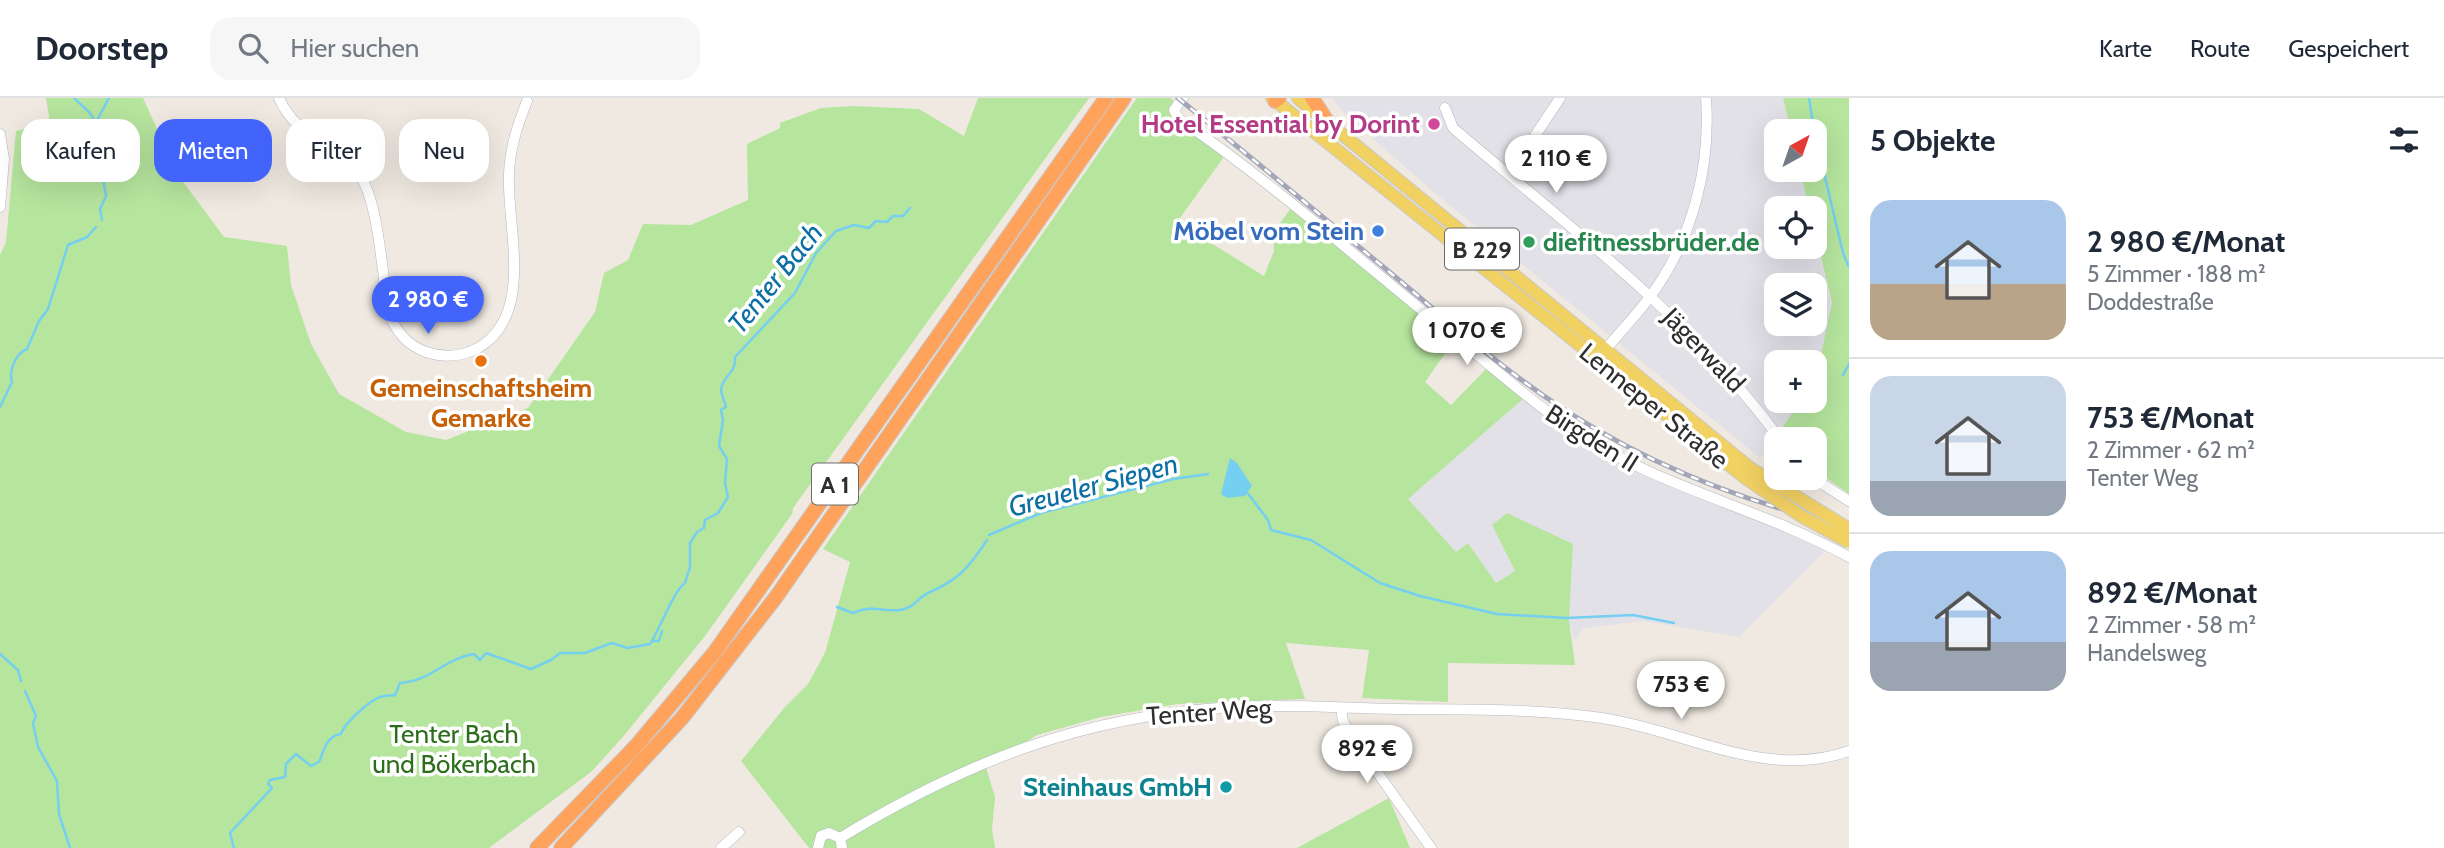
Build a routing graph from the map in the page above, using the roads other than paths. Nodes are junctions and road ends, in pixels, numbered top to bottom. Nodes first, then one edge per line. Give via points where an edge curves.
1 (279, 98) edge
2 (1106, 98) edge
3 (1124, 98) edge
4 (1184, 98) edge
5 (1298, 98) edge
6 (1312, 98) edge
7 (1560, 98) edge
8 (1706, 98) edge
9 (526, 99) edge
10 (1276, 99) edge
11 (1445, 107) dead end
12 (1326, 121) junction
13 (0, 134) edge
14 (1509, 175) junction
15 (0, 207) edge
16 (1651, 295) junction
17 (1606, 349) junction
18 (1597, 360) junction
19 (1771, 427) edge
20 (1747, 473) junction
21 (1827, 487) edge
22 (1849, 501) edge
23 (1849, 529) edge
24 (1849, 542) edge
25 (1849, 557) edge
26 (1342, 708) junction
27 (1849, 751) edge
28 (739, 832) dead end
29 (841, 843) edge
30 (537, 848) edge
31 (561, 848) edge
32 (721, 848) edge
33 (818, 848) edge
34 (1431, 848) edge

1 - 9 street via 297,127 353,168 366,185 388,311 395,327 418,349 451,356 489,339 512,290 516,267 509,172
2 - 30 highway, A 1 via 714,653 637,745
3 - 31 highway, A 1 via 760,618 667,736
4 - 25 street, Birgden II via 1174,111 1178,118 1249,168 1569,428 1633,465
5 - 12 main road, Lenneper Straße / B 229
6 - 12 highway
7 - 14 street
8 - 16 street via 1706,149 1696,202 1674,259
10 - 18 main road, Lenneper Straße / B 229
11 - 14 street, Jägerwald via 1453,128
12 - 17 main road, Lenneper Straße / B 229
13 - 15 street via 4,173
14 - 16 street, Jägerwald
16 - 17 street, Jägerwald
16 - 19 street, Jägerwald via 1727,371
17 - 18 street, Jägerwald
17 - 20 main road, Lenneper Straße / B 229
18 - 20 main road, Lenneper Straße / B 229
20 - 23 main road, Lenneper Straße / B 229, bridge
20 - 24 main road, Lenneper Straße / B 229, bridge via 1801,516
21 - 22 street
26 - 27 street, Tenter Weg via 1578,715 1773,760 1800,761
26 - 29 street, Tenter Weg via 1226,708 1092,727 954,774
26 - 34 street via 1350,734
28 - 32 street
29 - 33 street, Tenter Weg via 833,833 825,834

